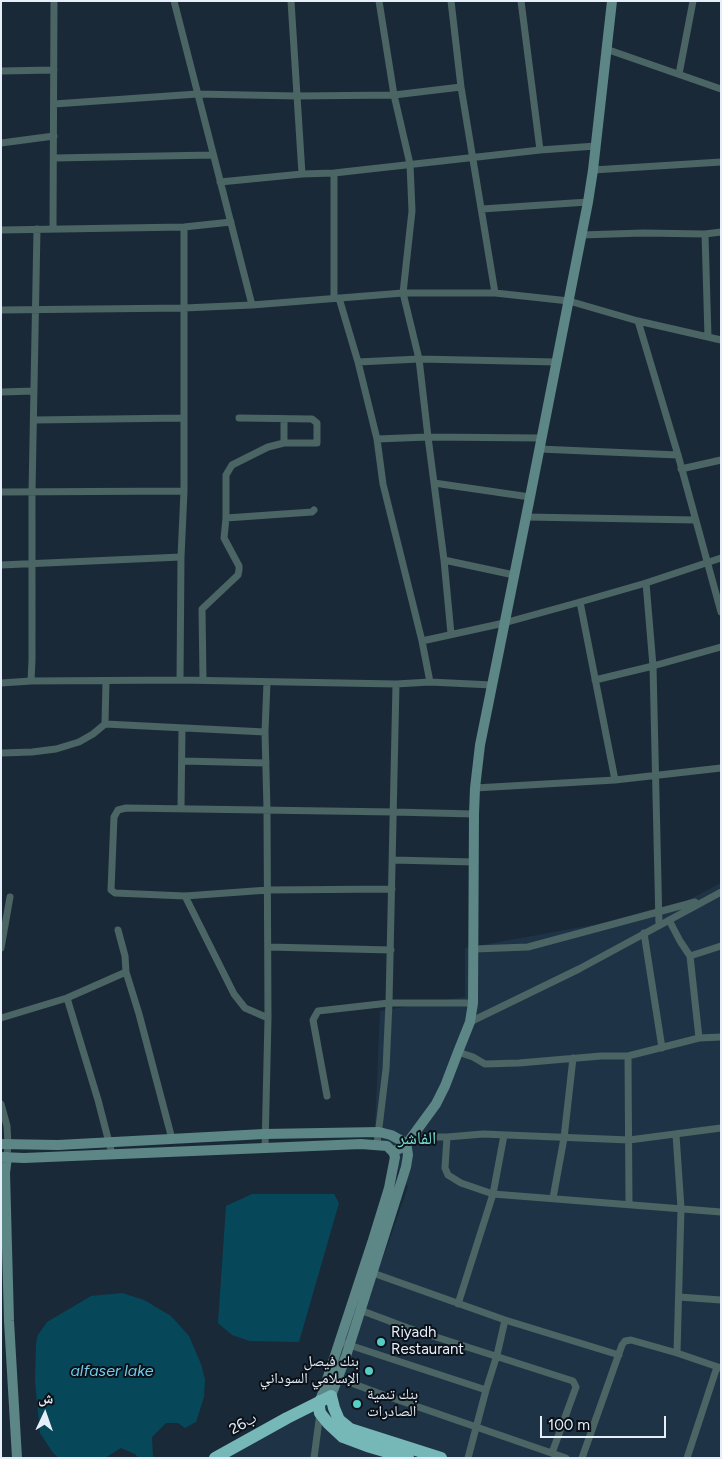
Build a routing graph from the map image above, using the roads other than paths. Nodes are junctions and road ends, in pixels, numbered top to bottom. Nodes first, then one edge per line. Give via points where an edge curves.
1 (54, 1) edge
2 (174, 1) edge
3 (291, 1) edge
4 (379, 1) edge
5 (452, 1) edge
6 (521, 1) edge
7 (612, 1) edge
8 (693, 1) edge
9 (606, 49) junction
10 (54, 70) junction
11 (1, 71) edge
12 (679, 74) junction
13 (461, 87) junction
14 (721, 89) edge
15 (197, 94) junction
16 (394, 95) junction
17 (297, 96) junction
18 (54, 104) junction
19 (54, 136) junction
20 (1, 143) edge
21 (596, 146) junction
22 (540, 150) junction
23 (213, 155) junction
24 (472, 157) junction
25 (54, 158) junction
26 (721, 162) edge
27 (410, 164) junction
28 (594, 170) junction
29 (334, 173) junction
30 (302, 174) junction
31 (220, 182) junction
32 (588, 202) junction
33 (482, 209) junction
34 (231, 222) junction
35 (184, 227) junction
36 (38, 229) junction
37 (53, 229) junction
38 (1, 230) edge
39 (721, 232) edge
40 (705, 234) junction
41 (581, 235) junction
42 (403, 293) junction
43 (495, 293) junction
44 (337, 298) junction
45 (568, 301) junction
46 (252, 305) junction
47 (184, 308) junction
48 (1, 310) edge
49 (36, 310) junction
50 (638, 321) junction
51 (708, 337) junction
52 (721, 340) edge
53 (419, 359) junction
54 (358, 362) junction
55 (557, 362) junction
56 (34, 391) junction
57 (1, 392) edge
58 (184, 418) junction
59 (238, 418) dead end
60 (284, 419) junction
61 (34, 420) junction
62 (428, 437) junction
63 (377, 439) junction
64 (284, 443) junction
65 (540, 444) junction
66 (678, 455) junction
67 (721, 460) edge
68 (682, 469) junction
69 (434, 483) junction
70 (184, 491) junction
71 (1, 492) edge
72 (32, 492) junction
73 (530, 497) junction
74 (314, 510) dead end
75 (526, 516) junction
76 (226, 518) junction
77 (695, 520) junction
78 (181, 558) junction
79 (721, 558) edge
80 (444, 560) junction
81 (708, 563) junction
82 (33, 564) junction
83 (1, 565) edge
84 (514, 575) junction
85 (646, 583) junction
86 (580, 602) junction
87 (721, 612) edge
88 (504, 623) junction
89 (451, 634) junction
90 (422, 641) junction
91 (721, 647) edge
92 (653, 666) junction
93 (180, 680) junction
94 (203, 680) junction
95 (595, 680) junction
96 (30, 682) junction
97 (106, 682) junction
98 (267, 682) junction
99 (430, 682) junction
100 (1, 683) edge
101 (396, 684) junction
102 (492, 685) junction
103 (105, 724) junction
104 (182, 728) junction
105 (266, 732) junction
106 (1, 753) edge
107 (182, 761) junction
108 (266, 763) junction
109 (721, 768) edge
110 (655, 776) junction
111 (615, 780) junction
112 (475, 788) junction
113 (181, 808) junction
114 (267, 810) junction
115 (394, 812) junction
116 (474, 814) junction
117 (393, 860) junction
118 (474, 862) junction
119 (392, 888) junction
120 (268, 890) junction
121 (721, 892) edge
122 (185, 896) junction
123 (10, 897) dead end
124 (708, 899) junction
125 (659, 912) junction
126 (669, 920) junction
127 (659, 925) junction
128 (118, 930) dead end
129 (644, 933) junction
130 (721, 946) edge
131 (268, 947) junction
132 (1, 948) edge
133 (474, 949) junction
134 (391, 950) junction
135 (690, 956) junction
136 (126, 972) junction
137 (67, 998) junction
138 (389, 1003) junction
139 (473, 1003) junction
140 (1, 1018) edge
141 (268, 1018) junction
142 (470, 1022) junction
143 (721, 1037) edge
144 (698, 1038) junction
145 (662, 1048) junction
146 (458, 1052) junction
147 (628, 1056) junction
148 (573, 1058) junction
149 (328, 1096) dead end
150 (1, 1104) edge
151 (721, 1128) edge
152 (379, 1132) junction
153 (315, 1133) junction
154 (264, 1134) junction
155 (676, 1134) junction
156 (504, 1135) junction
157 (193, 1138) junction
158 (447, 1138) junction
159 (564, 1138) junction
160 (172, 1139) junction
161 (629, 1140) junction
162 (409, 1141) junction
163 (109, 1142) junction
164 (5, 1144) edge
165 (377, 1144) junction
166 (315, 1146) junction
167 (265, 1148) junction
168 (195, 1150) junction
169 (59, 1151) junction
170 (393, 1152) junction
171 (112, 1154) junction
172 (4, 1157) edge
173 (493, 1194) junction
174 (552, 1198) junction
175 (4, 1203) edge
176 (629, 1204) junction
177 (682, 1208) junction
178 (721, 1212) edge
179 (368, 1271) junction
180 (679, 1297) junction
181 (721, 1300) edge
182 (458, 1304) junction
183 (360, 1310) junction
184 (505, 1320) junction
185 (344, 1344) junction
186 (677, 1353) junction
187 (497, 1355) junction
188 (619, 1355) junction
189 (719, 1368) edge
190 (338, 1378) junction
191 (486, 1390) junction
192 (326, 1405) junction
193 (476, 1426) junction
194 (552, 1453) junction
195 (17, 1458) edge
196 (215, 1458) edge
197 (315, 1458) edge
198 (408, 1458) edge
199 (441, 1458) edge
200 (468, 1458) edge
201 (566, 1458) edge
202 (582, 1458) edge
203 (687, 1458) edge

1 - 10 street
2 - 15 street
3 - 17 street
4 - 16 street
5 - 13 street
6 - 22 street
7 - 9 street
8 - 12 street
9 - 12 street
9 - 21 street
10 - 11 street
10 - 18 street
12 - 14 street
13 - 16 street
13 - 24 street
15 - 17 street
15 - 18 street
15 - 23 street
16 - 17 street
16 - 27 street
17 - 30 street
18 - 19 street
19 - 20 street
19 - 25 street
21 - 22 street
21 - 28 street
22 - 24 street
23 - 25 street
23 - 31 street
24 - 27 street
24 - 33 street
25 - 37 street
26 - 28 street
27 - 29 street
27 - 42 street via 412,211
28 - 32 street
29 - 30 street
29 - 44 street
30 - 31 street
31 - 34 street
32 - 33 street
32 - 41 street
33 - 43 street
34 - 35 street
34 - 46 street
35 - 37 street
35 - 47 street
36 - 37 street
36 - 38 street
36 - 49 street
39 - 40 street
40 - 41 street
40 - 51 street
41 - 45 street
42 - 43 street
42 - 44 street
42 - 53 street
43 - 45 street
44 - 46 street
44 - 54 street
45 - 50 street
45 - 55 street
46 - 47 street
47 - 49 street
47 - 58 street
48 - 49 street
49 - 56 street
50 - 51 street
50 - 66 street
51 - 52 street
53 - 54 street
53 - 55 street
53 - 62 street
54 - 63 street
55 - 65 street
56 - 57 street
56 - 61 street
58 - 61 street
58 - 70 street
59 - 60 street
60 - 64 street
60 - 64 street via 315,420 317,443
61 - 72 street
62 - 63 street
62 - 65 street
62 - 69 street
63 - 90 street via 383,484
64 - 76 street via 268,447 232,465 226,475
65 - 66 street
65 - 73 street
66 - 68 street
67 - 68 street
68 - 77 street
69 - 73 street
69 - 80 street
70 - 72 street
70 - 78 street
71 - 72 street
72 - 82 street
73 - 75 street
74 - 76 street
75 - 77 street
75 - 84 street
76 - 94 street via 224,538 239,570 238,575 202,609
77 - 81 street
78 - 82 street
78 - 93 street
79 - 81 street
80 - 84 street
80 - 89 street
81 - 85 street
81 - 87 street
82 - 83 street
82 - 96 street
84 - 88 street
85 - 86 street
85 - 92 street
86 - 88 street
86 - 95 street
88 - 89 street
88 - 102 street
89 - 90 street
90 - 99 street
91 - 92 street
92 - 95 street
92 - 110 street
93 - 94 street
93 - 97 street
94 - 98 street
95 - 111 street
96 - 97 street
96 - 100 street
97 - 103 street
98 - 101 street
98 - 105 street
99 - 101 street
99 - 102 street
101 - 115 street
102 - 112 street
103 - 104 street
103 - 106 street via 72,744 32,752
104 - 105 street
104 - 107 street
105 - 108 street
107 - 108 street
107 - 113 street
108 - 114 street
109 - 110 street
110 - 111 street
110 - 125 street
111 - 112 street
112 - 116 street
113 - 114 street
113 - 122 street via 118,810 114,817 111,890 115,893
114 - 115 street
114 - 120 street
115 - 116 street
115 - 117 street
116 - 118 street
117 - 118 street
117 - 119 street
118 - 133 street
119 - 120 street
119 - 134 street
120 - 122 street
120 - 131 street
121 - 124 street
122 - 141 street via 234,994 245,1008
123 - 132 street
124 - 125 street
124 - 126 street
125 - 127 street
125 - 133 street via 528,947
126 - 127 street
126 - 135 street
127 - 129 street
128 - 136 street
129 - 142 street
129 - 145 street
130 - 135 street
131 - 134 street
131 - 141 street
133 - 139 street
134 - 138 street
135 - 144 street
136 - 137 street
136 - 160 street
137 - 140 street
137 - 163 street
138 - 139 street
138 - 149 street via 318,1011 315,1014 313,1020
138 - 152 street
139 - 142 street
141 - 154 street
142 - 146 street
143 - 144 street
144 - 145 street
145 - 147 street
146 - 148 street via 485,1064
146 - 162 street via 436,1104
147 - 148 street
147 - 161 street
148 - 159 street
150 - 164 street via 7,1126
151 - 155 street
152 - 153 street
152 - 162 street
152 - 165 street
153 - 154 street
153 - 166 street
154 - 157 street
154 - 167 street
155 - 161 street
155 - 177 street
156 - 158 street
156 - 159 street
156 - 173 street
157 - 160 street
157 - 168 street
158 - 162 street
158 - 173 street via 445,1168 448,1175
159 - 161 street
159 - 174 street
160 - 163 street
161 - 176 street
162 - 170 street
162 - 179 street via 407,1162
163 - 169 street
163 - 171 street
164 - 169 street
164 - 172 street
165 - 166 street
165 - 170 street via 387,1146
166 - 167 street
167 - 168 street
168 - 171 street
169 - 171 street
169 - 172 street
170 - 179 street via 389,1188
172 - 175 street
173 - 174 street
173 - 182 street
174 - 176 street
175 - 195 street
176 - 177 street
177 - 178 street
177 - 180 street
179 - 182 street
179 - 183 street
179 - 185 street
180 - 181 street
180 - 186 street
182 - 184 street
183 - 185 street
183 - 187 street
184 - 187 street
184 - 188 street
185 - 190 street
185 - 191 street
185 - 192 street
186 - 188 street via 631,1340 625,1341
186 - 189 street
187 - 191 street
187 - 194 street via 575,1383
188 - 202 street
189 - 203 street
190 - 192 street
190 - 193 street
191 - 193 street
192 - 196 highway, 26ب via 286,1418
192 - 197 street
192 - 198 highway via 328,1423 343,1437
192 - 199 highway via 350,1428
193 - 194 street
193 - 200 street
194 - 201 street

